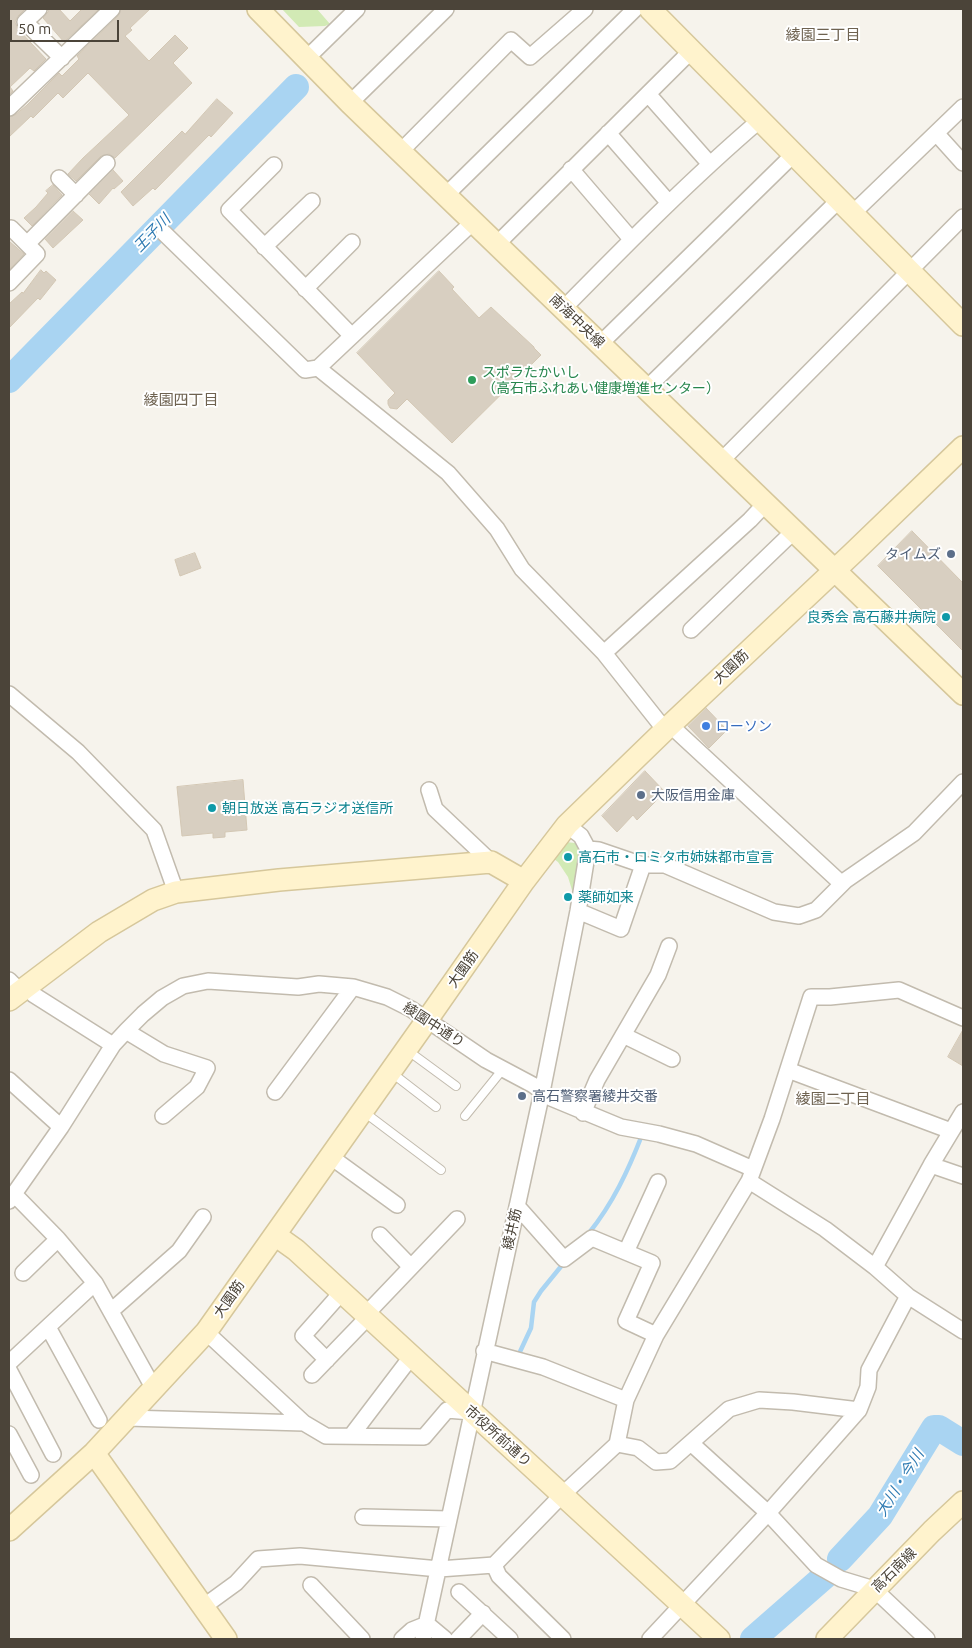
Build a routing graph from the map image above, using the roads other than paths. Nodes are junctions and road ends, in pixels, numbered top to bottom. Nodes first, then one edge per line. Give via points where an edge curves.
1 (39, 9) edge
2 (112, 9) edge
3 (258, 9) edge
4 (357, 9) edge
5 (446, 9) edge
6 (585, 9) edge
7 (635, 9) edge
8 (650, 9) edge
9 (691, 51) junction
10 (62, 58) junction
11 (306, 59) junction
12 (648, 94) junction
13 (350, 103) junction
14 (963, 107) edge
15 (9, 108) edge
16 (760, 120) junction
17 (608, 133) junction
18 (936, 133) junction
19 (400, 151) junction
20 (794, 154) junction
21 (107, 163) dead end
22 (709, 163) junction
23 (963, 163) edge
24 (274, 165) dead end
25 (570, 169) junction
26 (59, 178) dead end
27 (76, 195) junction
28 (446, 195) junction
29 (312, 201) dead end
30 (669, 202) junction
31 (846, 207) junction
32 (963, 218) edge
33 (473, 222) junction
34 (12, 228) dead end
35 (164, 233) dead end
36 (631, 239) junction
37 (352, 242) dead end
38 (27, 244) junction
39 (497, 244) junction
40 (264, 247) junction
41 (909, 271) junction
42 (9, 283) edge
43 (305, 289) junction
44 (564, 308) junction
45 (962, 320) edge
46 (352, 336) junction
47 (600, 344) junction
48 (318, 368) junction
49 (647, 388) junction
50 (963, 447) edge
51 (721, 460) junction
52 (766, 503) junction
53 (794, 531) junction
54 (834, 570) junction
55 (691, 630) dead end
56 (604, 653) junction
57 (9, 694) edge
58 (963, 694) edge
59 (668, 728) junction
60 (963, 782) edge
61 (429, 790) dead end
62 (568, 825) junction
63 (588, 849) junction
64 (491, 862) junction
65 (643, 865) junction
66 (524, 881) junction
67 (842, 884) junction
68 (176, 892) junction
69 (578, 911) junction
70 (669, 946) dead end
71 (353, 987) junction
72 (16, 989) edge
73 (963, 1018) edge
74 (427, 1020) junction
75 (126, 1030) junction
76 (623, 1035) junction
77 (113, 1045) junction
78 (406, 1050) junction
79 (672, 1059) dead end
80 (503, 1069) junction
81 (788, 1070) junction
82 (390, 1072) junction
83 (9, 1080) edge
84 (456, 1086) dead end
85 (275, 1092) dead end
86 (542, 1092) junction
87 (436, 1107) dead end
88 (363, 1111) junction
89 (583, 1112) junction
90 (963, 1112) edge
91 (164, 1116) dead end
92 (466, 1116) dead end
93 (61, 1127) junction
94 (951, 1131) junction
95 (330, 1157) junction
96 (931, 1165) junction
97 (441, 1170) dead end
98 (751, 1175) junction
99 (963, 1176) edge
100 (658, 1182) dead end
101 (11, 1197) edge
102 (397, 1205) dead end
103 (517, 1206) junction
104 (203, 1217) dead end
105 (457, 1219) dead end
106 (275, 1235) junction
107 (380, 1235) dead end
108 (58, 1239) junction
109 (626, 1252) junction
110 (411, 1267) junction
111 (875, 1267) junction
112 (23, 1273) dead end
113 (95, 1283) junction
114 (342, 1292) junction
115 (908, 1296) junction
116 (111, 1311) junction
117 (368, 1317) junction
118 (48, 1327) junction
119 (963, 1331) edge
120 (206, 1332) junction
121 (656, 1334) junction
122 (484, 1351) junction
123 (411, 1357) junction
124 (327, 1360) junction
125 (9, 1364) edge
126 (9, 1370) edge
127 (312, 1376) dead end
128 (154, 1389) junction
129 (626, 1400) junction
130 (860, 1410) junction
131 (471, 1412) junction
132 (128, 1418) junction
133 (99, 1420) dead end
134 (304, 1423) junction
135 (9, 1434) edge
136 (351, 1436) junction
137 (617, 1444) junction
138 (692, 1444) junction
139 (94, 1453) junction
140 (54, 1454) dead end
141 (32, 1475) dead end
142 (562, 1495) junction
143 (963, 1502) edge
144 (768, 1513) junction
145 (363, 1518) dead end
146 (449, 1519) junction
147 (9, 1528) edge
148 (494, 1565) junction
149 (439, 1569) junction
150 (311, 1585) dead end
151 (874, 1589) junction
152 (459, 1592) dead end
153 (683, 1606) junction
154 (203, 1607) junction
155 (482, 1613) junction
156 (427, 1624) junction
157 (555, 1637) edge
158 (924, 1638) edge
159 (226, 1639) edge
160 (362, 1639) edge
161 (402, 1639) edge
162 (423, 1639) edge
163 (445, 1639) edge
164 (458, 1639) edge
165 (510, 1639) edge
166 (650, 1639) edge
167 (719, 1639) edge
168 (827, 1639) edge

1 - 10 street via 25,22
2 - 10 street
3 - 11 street, 南海中央線
4 - 11 street
5 - 13 street
6 - 19 street via 530,57 510,40
7 - 28 street
8 - 9 street
9 - 12 street
9 - 16 street
10 - 15 street
11 - 13 street, 南海中央線
12 - 17 street
12 - 22 street
13 - 19 street, 南海中央線
14 - 18 street
16 - 20 street
16 - 22 street
17 - 25 street
17 - 30 street
18 - 23 street
18 - 31 street
19 - 28 street, 南海中央線
20 - 31 street
20 - 47 street
21 - 27 street
22 - 30 street
24 - 40 street via 229,210
25 - 36 street
25 - 39 street
26 - 27 street
27 - 38 street
28 - 33 street, 南海中央線
29 - 40 street
30 - 36 street
31 - 41 street
31 - 49 street
32 - 41 street
33 - 39 street, 南海中央線
33 - 46 street
34 - 38 street
35 - 48 street via 305,370
36 - 44 street
37 - 43 street
38 - 42 street via 37,254
39 - 44 street, 南海中央線
40 - 43 street
41 - 45 street
41 - 51 street
43 - 46 street
44 - 47 street, 南海中央線
46 - 48 street
47 - 49 street, 南海中央線
48 - 56 street via 448,473 497,529 522,569
49 - 51 street, 南海中央線
50 - 54 street, 大園筋
51 - 52 street, 南海中央線
52 - 53 street, 南海中央線
52 - 56 street
53 - 54 street, 南海中央線
53 - 55 street
54 - 58 street, 南海中央線
54 - 59 street, 大園筋
56 - 59 street
57 - 68 street via 78,752 154,830
59 - 62 street, 大園筋
59 - 67 street
60 - 67 street via 914,833
61 - 64 street via 435,809
62 - 63 street via 581,836
62 - 66 street, 大園筋
63 - 65 street
63 - 69 street, 綾井筋
64 - 66 street
64 - 68 street
65 - 67 street via 666,865 774,912 799,916 816,910
65 - 69 street via 621,929
66 - 74 street, 大園筋
68 - 72 street via 153,900 99,932
69 - 86 street, 綾井筋
70 - 76 street via 642,1015
71 - 74 street, 綾園中通り via 386,996
71 - 75 street, 綾園中通り via 208,981 183,986 162,998
71 - 85 street
72 - 77 street via 34,995
73 - 81 street via 899,990 811,997
74 - 78 street, 大園筋
74 - 80 street, 綾園中通り
75 - 77 street, 綾園中通り
75 - 91 street via 164,1054 207,1068 197,1087
76 - 79 street
76 - 89 street
77 - 93 street, 綾園中通り
78 - 82 street, 大園筋
78 - 84 lane
80 - 86 street, 綾園中通り
80 - 92 lane
81 - 94 street
81 - 98 street
82 - 87 lane
82 - 88 street, 大園筋
83 - 93 street
86 - 89 street, 綾園中通り
86 - 103 street, 綾井筋
88 - 95 street, 大園筋
88 - 97 lane
89 - 98 street, 綾園中通り via 621,1127 696,1144
90 - 94 street
93 - 101 street, 綾園中通り
94 - 96 street
95 - 102 street
95 - 106 street, 大園筋
96 - 99 street
96 - 111 street
98 - 111 street, 綾園中通り
98 - 121 street
100 - 109 street
101 - 108 street
103 - 109 street via 564,1258 592,1238
103 - 122 street, 綾井筋
104 - 116 street via 179,1251
105 - 110 street
106 - 114 street, 市役所前通り
106 - 120 street, 大園筋
107 - 110 street
108 - 112 street
108 - 113 street
109 - 121 street via 652,1263 626,1321
110 - 117 street via 372,1308
111 - 115 street, 綾園中通り
113 - 116 street
113 - 118 street
114 - 117 street, 市役所前通り
114 - 124 street via 303,1336
115 - 119 street, 綾園中通り
115 - 130 street via 869,1370 868,1387
116 - 128 street
117 - 123 street, 市役所前通り
117 - 124 street
118 - 125 street
118 - 133 street
120 - 128 street, 大園筋
120 - 134 street
121 - 129 street
122 - 129 street via 544,1367
122 - 131 street, 綾井筋
123 - 131 street, 市役所前通り
123 - 136 street
124 - 127 street
126 - 140 street
128 - 132 street, 大園筋
129 - 137 street
130 - 138 street via 759,1400 729,1409
130 - 144 street
131 - 136 street via 447,1410 424,1437
131 - 142 street, 市役所前通り
131 - 146 street, 綾井筋
132 - 134 street
132 - 139 street, 大園筋
134 - 136 street via 326,1436
135 - 141 street
137 - 138 street via 638,1448 656,1462 670,1461
137 - 142 street
138 - 144 street
139 - 147 street, 大園筋
139 - 154 street
142 - 148 street
142 - 153 street, 市役所前通り
143 - 151 street, 高石南線
144 - 151 street via 816,1565 841,1579
144 - 153 street
145 - 146 street
146 - 149 street, 綾井筋
148 - 149 street
148 - 157 street via 499,1576
149 - 154 street via 300,1556 258,1559 236,1584
149 - 156 street, 綾井筋
150 - 160 street
151 - 158 street
151 - 168 street, 高石南線
152 - 155 street
153 - 166 street
153 - 167 street, 市役所前通り
154 - 159 street
155 - 164 street
155 - 165 street
156 - 161 street via 412,1630
156 - 162 street, 綾井筋
156 - 163 street

